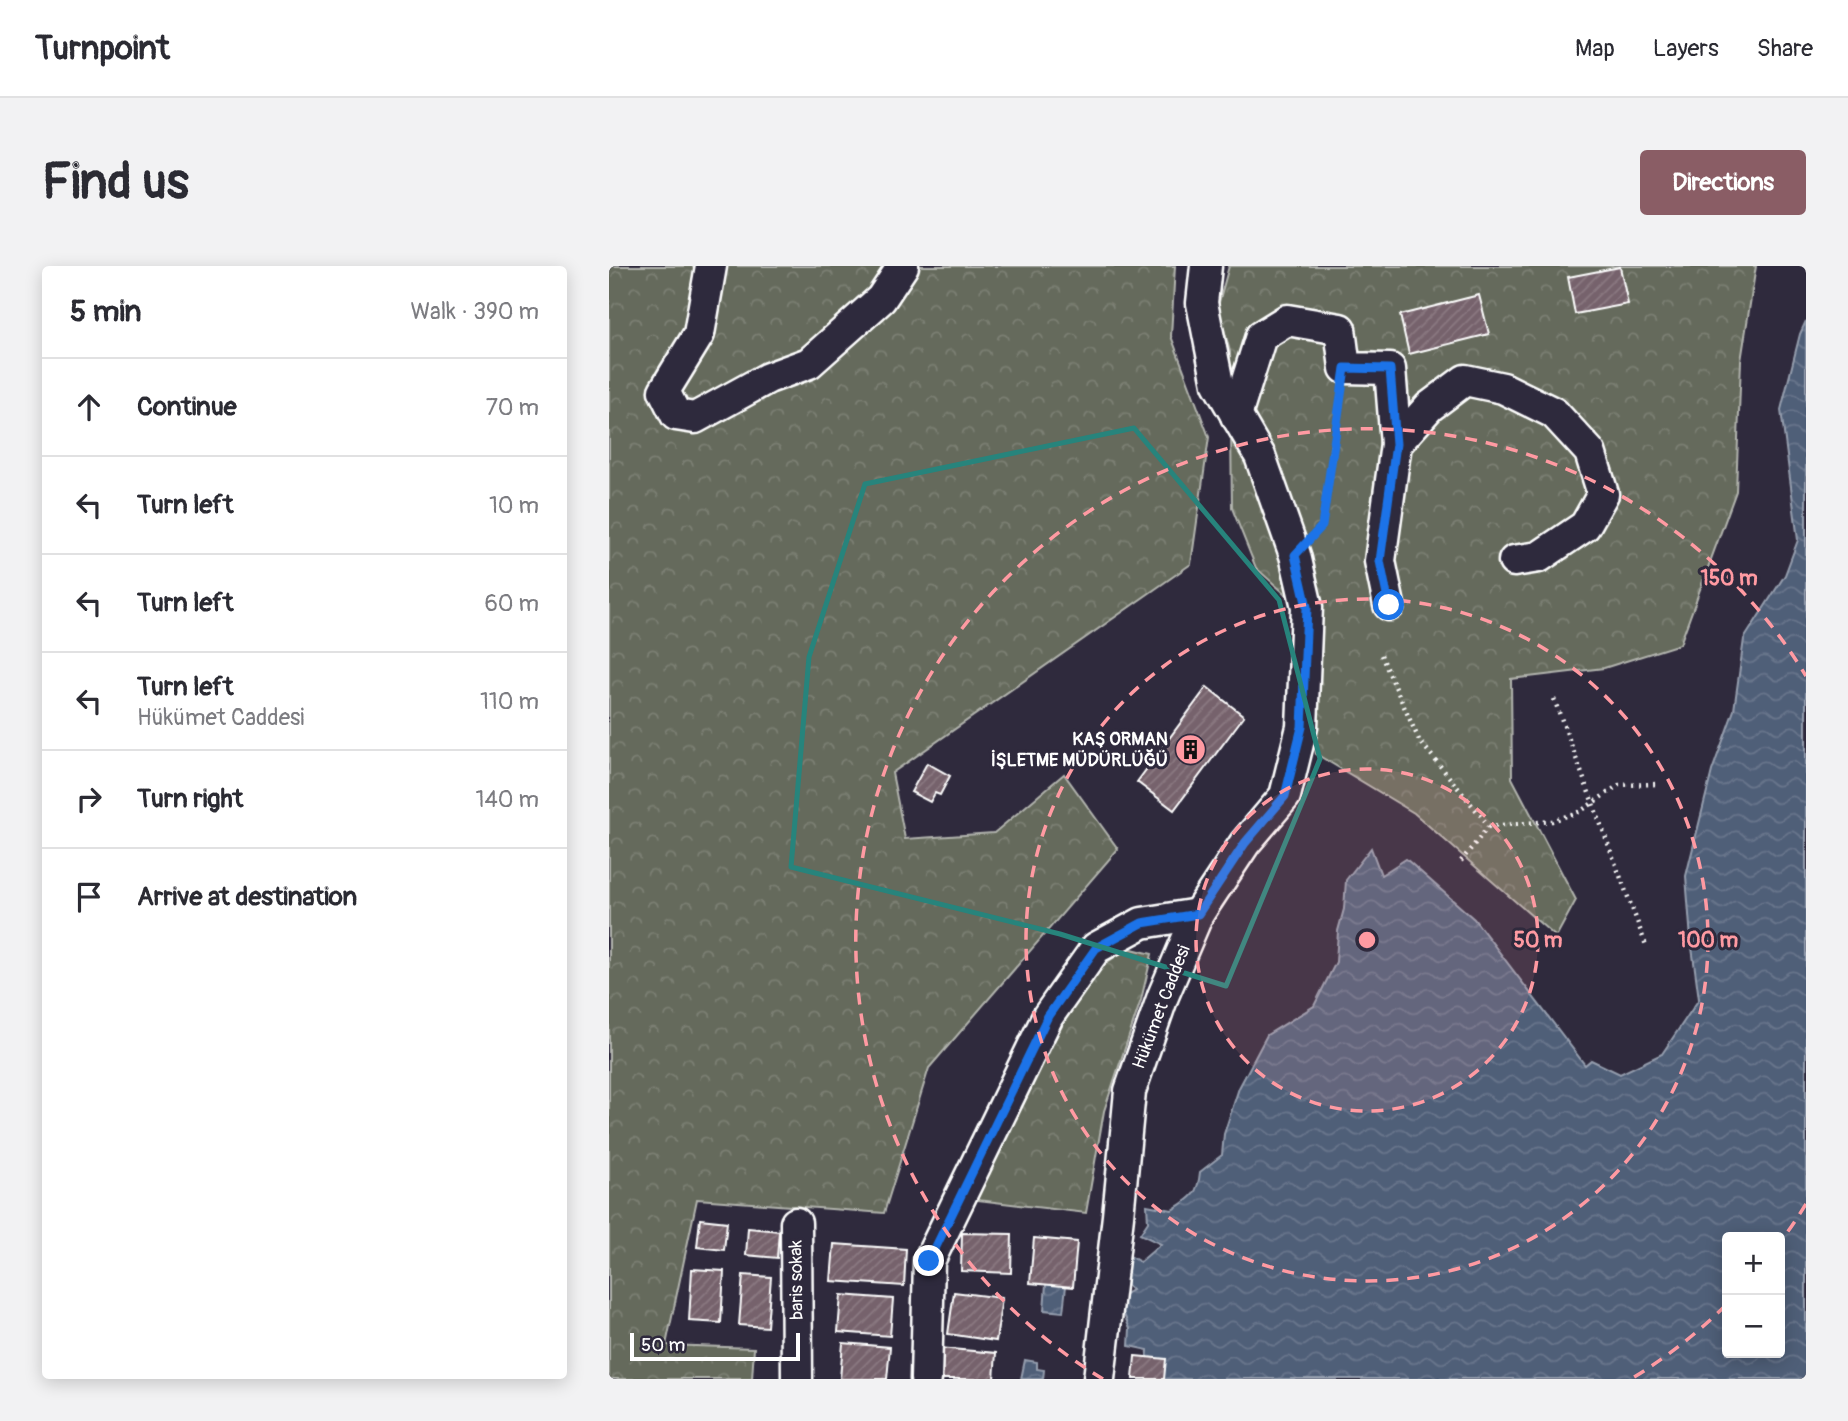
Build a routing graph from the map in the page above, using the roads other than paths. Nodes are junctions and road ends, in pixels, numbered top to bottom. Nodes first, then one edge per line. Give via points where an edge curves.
1 (711, 266) edge
2 (903, 266) edge
3 (1206, 266) edge
4 (1237, 416) junction
5 (1396, 444) junction
6 (1514, 561) dead end
7 (1389, 605) dead end
8 (1198, 914) junction
9 (796, 1223) dead end
10 (797, 1379) edge
11 (926, 1379) edge
12 (1099, 1379) edge

1 - 2 street via 699,334 664,391 676,415 695,418 768,378 809,363 881,299
3 - 4 street, Hükümet Caddesi via 1202,303 1218,384
4 - 5 street via 1261,336 1287,320 1341,329 1345,368 1390,369
4 - 8 street, Hükümet Caddesi via 1260,456 1295,555 1307,607 1302,727 1285,796 1245,843
5 - 6 street via 1429,407 1465,380 1503,388 1554,413 1590,453 1603,494 1585,526 1539,556
5 - 7 street via 1380,561
8 - 11 street via 1142,923 1096,948 1048,1016 929,1261
8 - 12 street, Hükümet Caddesi via 1130,1091
9 - 10 street, baris sokak

